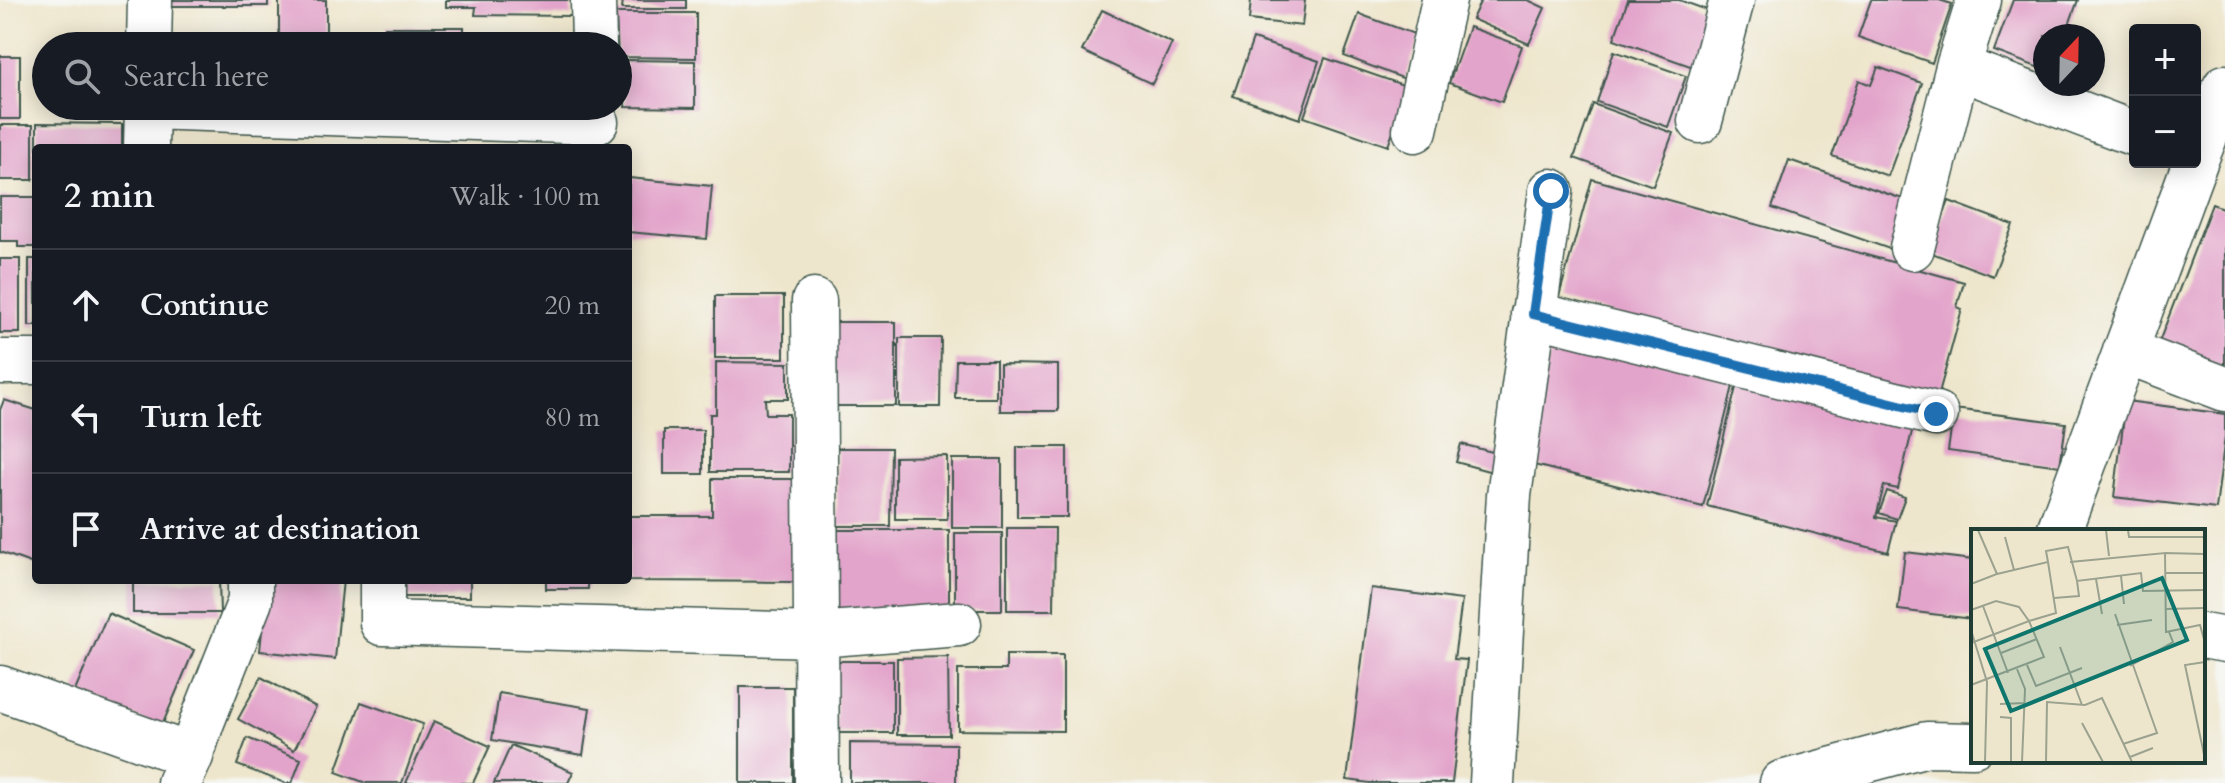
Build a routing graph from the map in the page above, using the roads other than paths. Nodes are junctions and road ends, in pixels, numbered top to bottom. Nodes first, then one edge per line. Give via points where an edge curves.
1 (150, 0) edge
2 (593, 0) edge
3 (1444, 0) edge
4 (1732, 0) edge
5 (1979, 0) edge
6 (149, 32) edge
7 (594, 32) edge
8 (1958, 67) junction
9 (2225, 87) edge
10 (147, 120) edge
11 (478, 120) edge
12 (1700, 121) dead end
13 (596, 125) edge
14 (1415, 130) dead end
15 (2129, 132) edge
16 (146, 144) edge
17 (2206, 161) edge
18 (1551, 191) dead end
19 (1912, 248) dead end
20 (814, 301) dead end
21 (1533, 314) junction
22 (2125, 351) junction
23 (0, 362) edge
24 (32, 362) edge
25 (2225, 389) edge
26 (1936, 414) dead end
27 (2060, 529) edge
28 (250, 584) edge
29 (382, 584) edge
30 (959, 624) dead end
31 (817, 635) junction
32 (2205, 636) edge
33 (2225, 640) edge
34 (0, 688) edge
35 (1971, 745) edge
36 (185, 770) edge
37 (817, 783) edge
38 (1492, 783) edge
39 (1782, 783) edge

1 - 6 street
2 - 7 street
3 - 14 street
4 - 12 street
5 - 8 street
8 - 15 street
8 - 19 street
9 - 17 street
10 - 16 street
11 - 13 street
17 - 22 street
18 - 21 street
20 - 31 street
21 - 26 street
21 - 38 street via 1509,495
22 - 25 street
22 - 27 street
23 - 24 street
28 - 36 street via 250,601
29 - 31 street via 382,623
30 - 31 street
31 - 37 street
32 - 33 street
34 - 36 street
35 - 39 street via 1927,744

